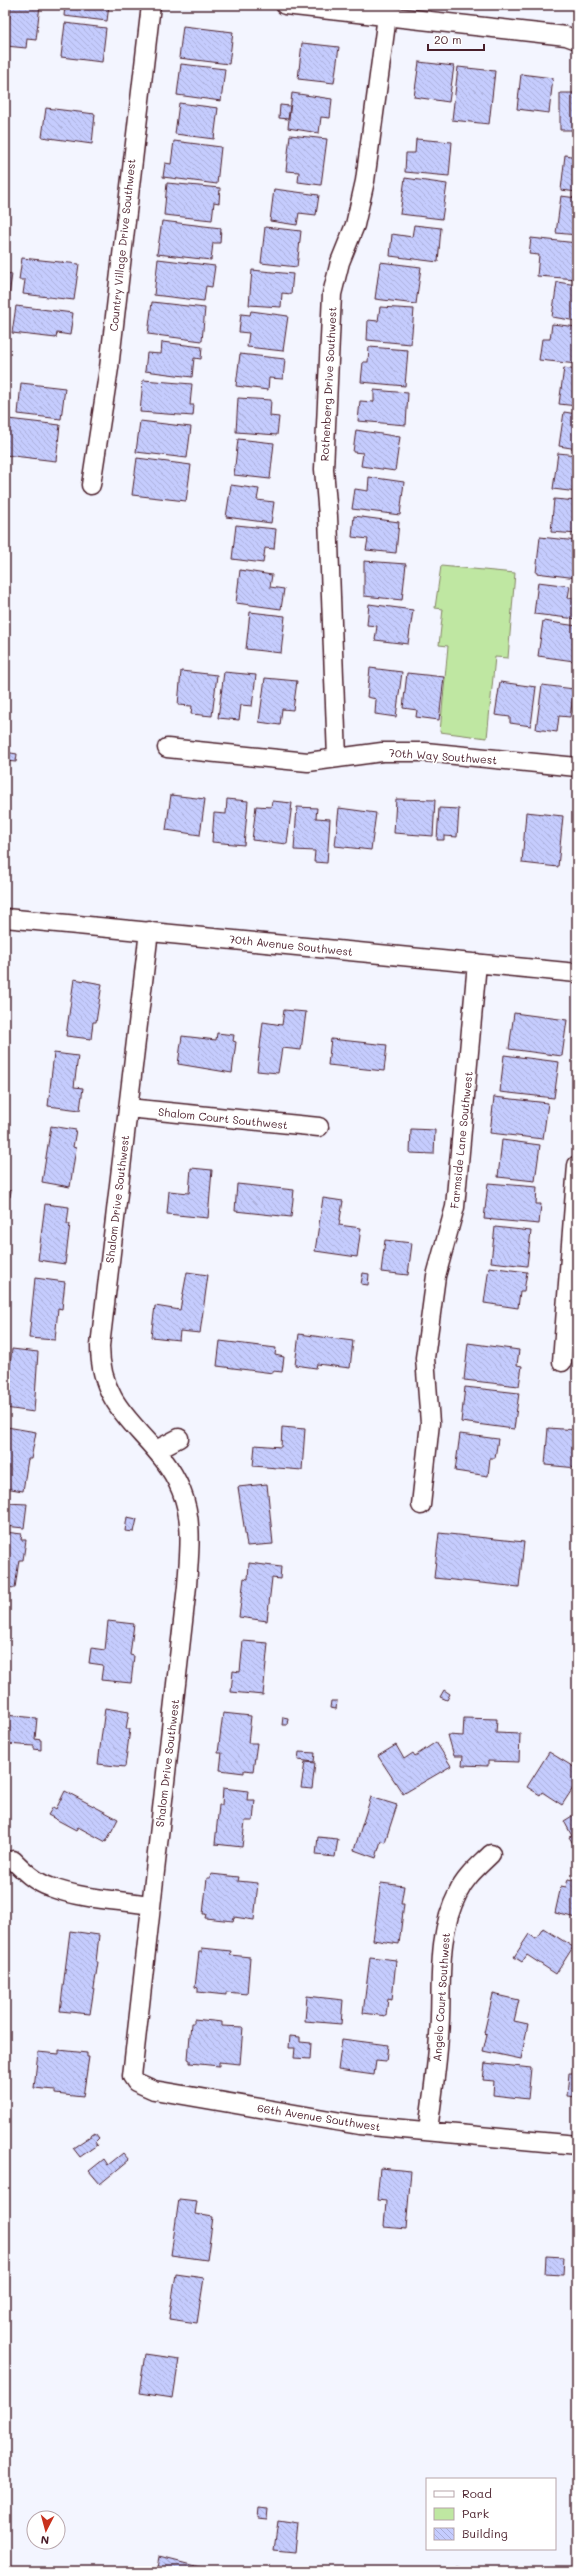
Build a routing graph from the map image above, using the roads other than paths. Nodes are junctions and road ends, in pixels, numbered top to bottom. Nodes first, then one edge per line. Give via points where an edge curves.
1 (151, 5) edge
2 (285, 5) edge
3 (387, 16) junction
4 (577, 40) edge
5 (91, 485) dead end
6 (167, 748) dead end
7 (337, 758) junction
8 (577, 767) edge
9 (5, 918) edge
10 (149, 931) junction
11 (477, 963) junction
12 (577, 974) edge
13 (128, 1108) junction
14 (319, 1127) dead end
15 (577, 1165) edge
16 (571, 1333) edge
17 (562, 1362) dead end
18 (179, 1438) dead end
19 (156, 1450) junction
20 (421, 1505) dead end
21 (491, 1854) dead end
22 (13, 1860) dead end
23 (150, 1905) junction
24 (136, 2082) joint
25 (428, 2130) junction
26 (577, 2145) edge

1 - 5 street, Country Village Drive Southwest via 109,368
2 - 3 street
3 - 4 street via 566,36
3 - 7 street, Rothenberg Drive Southwest via 365,181 355,225 340,262 332,294 324,469
6 - 7 street, 70th Way Southwest via 308,762
7 - 8 street, 70th Way Southwest via 382,752 425,752
9 - 10 street, 70th Avenue Southwest
10 - 11 street, 70th Avenue Southwest
10 - 13 street, Shalom Drive Southwest
11 - 12 street, 70th Avenue Southwest
11 - 20 street, Farmside Lane Southwest via 456,1207 436,1276 425,1358 430,1423
13 - 14 street, Shalom Court Southwest
13 - 19 street, Shalom Drive Southwest via 100,1363 110,1396 142,1437
15 - 16 street
16 - 17 street
18 - 19 street
19 - 23 street, Shalom Drive Southwest via 181,1490 186,1507 190,1544
21 - 25 street, Angelo Court Southwest via 467,1879 458,1892 448,1916 441,1962 439,2036
22 - 23 street via 28,1874 50,1887
23 - 24 street, Shalom Drive Southwest via 132,2066 132,2076
24 - 25 street, 66th Avenue Southwest via 154,2090 358,2125
25 - 26 street, 66th Avenue Southwest

